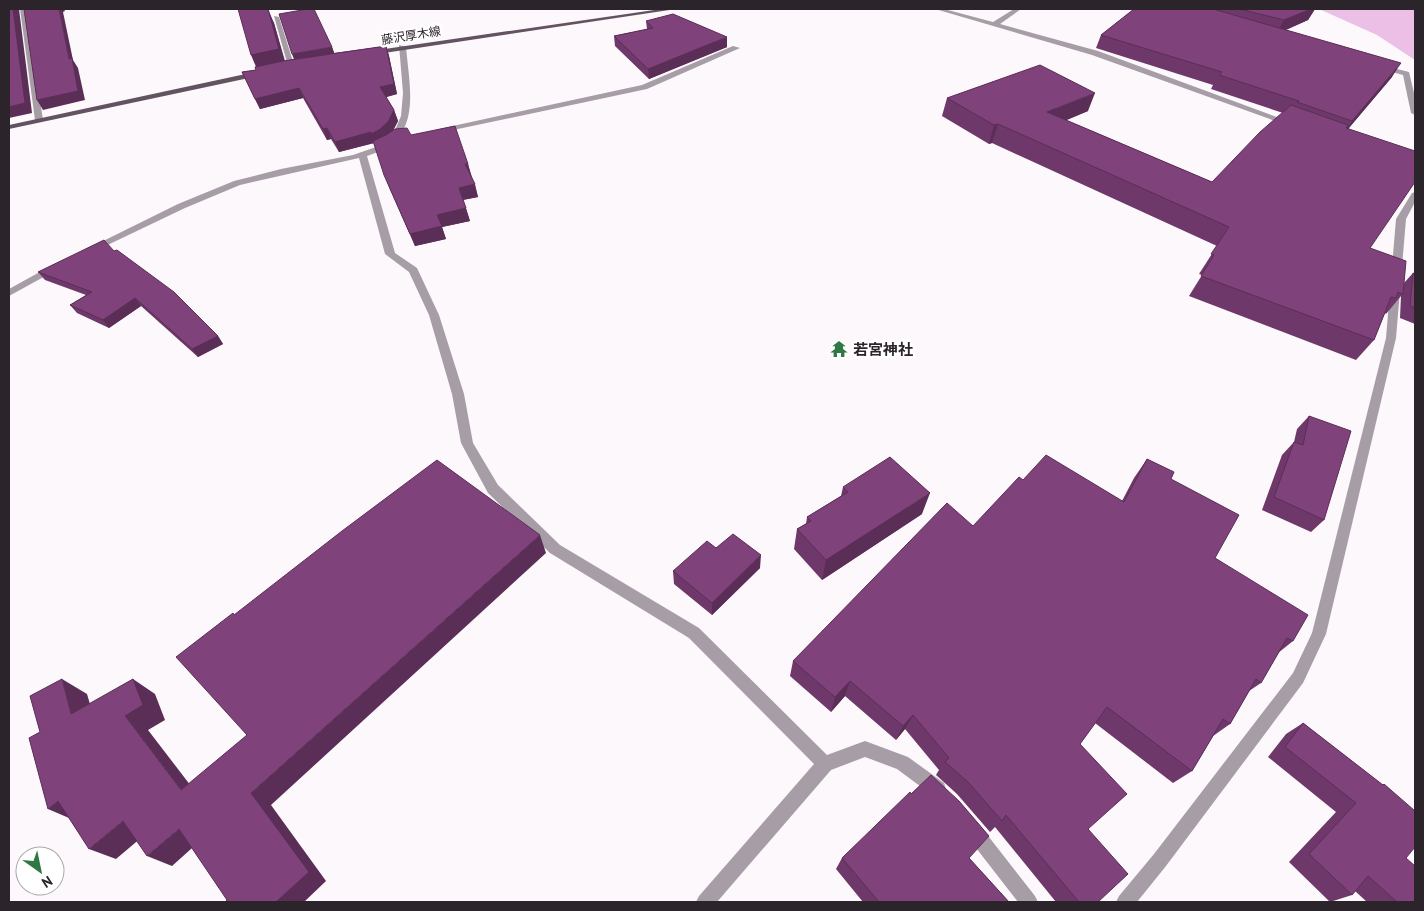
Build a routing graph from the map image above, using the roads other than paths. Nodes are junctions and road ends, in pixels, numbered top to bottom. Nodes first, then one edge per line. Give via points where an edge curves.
1 (23, 9) edge
2 (673, 9) edge
3 (938, 9) edge
4 (1018, 9) edge
5 (276, 17) dead end
6 (994, 24) junction
7 (402, 47) junction
8 (736, 48) dead end
9 (367, 53) edge
10 (1369, 63) edge
11 (302, 65) edge
12 (289, 67) joint
13 (268, 71) edge
14 (1415, 113) edge
15 (39, 120) junction
16 (9, 127) edge
17 (1304, 128) edge
18 (428, 134) edge
19 (396, 136) junction
20 (409, 137) edge
21 (362, 155) junction
22 (1415, 195) edge
23 (85, 252) edge
24 (67, 260) edge
25 (9, 293) edge
26 (825, 764) junction
27 (949, 803) edge
28 (961, 817) edge
29 (705, 902) edge
30 (1029, 902) edge
31 (1125, 902) edge

1 - 15 street
2 - 7 main road, 藤沢厚木線
3 - 6 street
4 - 6 street
5 - 12 street
6 - 17 street via 1095,53
7 - 9 main road, 藤沢厚木線
7 - 19 street via 407,110
8 - 18 street via 644,88
10 - 14 street via 1406,74
11 - 12 main road
13 - 15 main road
15 - 16 main road
19 - 20 street
19 - 21 street
21 - 23 street via 236,184
21 - 26 street via 390,254 413,270 434,315 458,394 468,443 493,489 555,549 694,633
22 - 31 street via 1401,219 1391,338 1319,634 1298,678
24 - 25 street
26 - 27 street via 865,749 902,763 937,789
26 - 29 street
28 - 30 street

